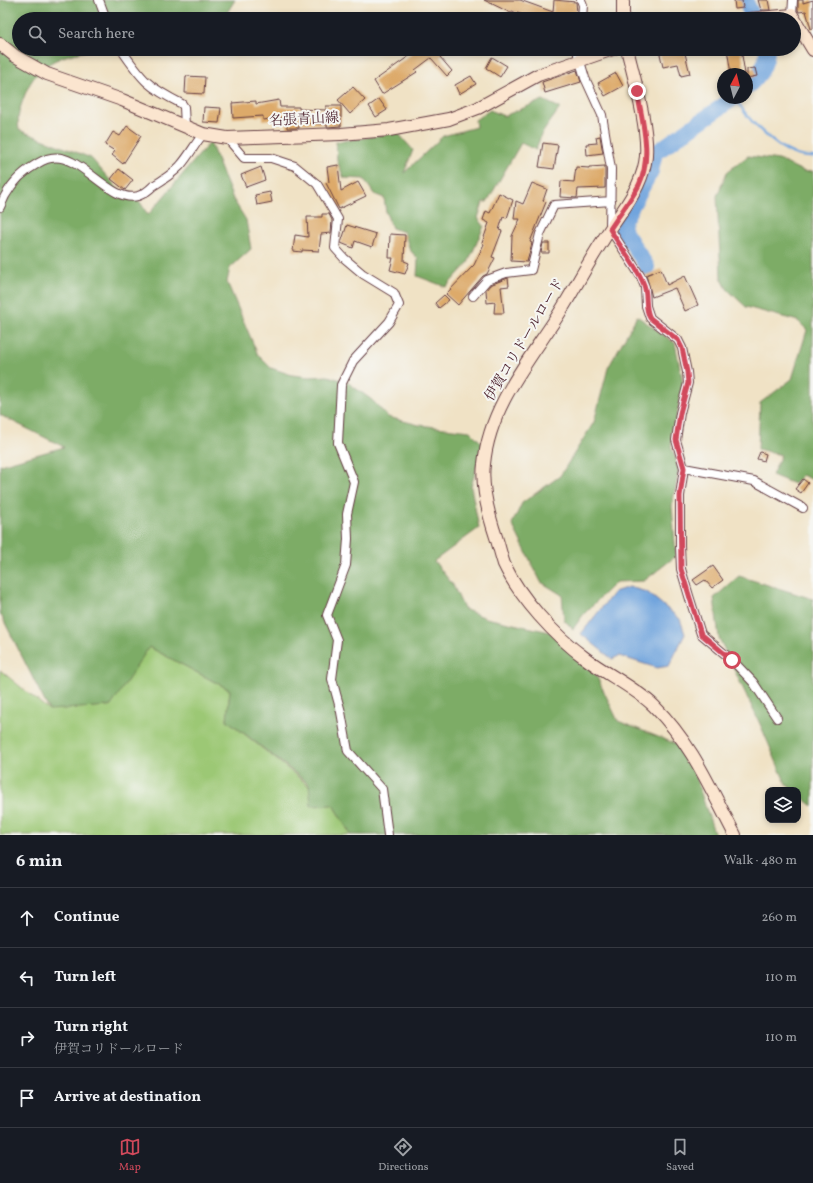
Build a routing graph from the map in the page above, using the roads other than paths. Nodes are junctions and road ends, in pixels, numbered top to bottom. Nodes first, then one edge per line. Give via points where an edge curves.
1 (99, 0) edge
2 (581, 0) edge
3 (623, 0) edge
4 (793, 0) edge
5 (103, 12) edge
6 (582, 12) edge
7 (623, 12) edge
8 (792, 12) edge
9 (801, 30) edge
10 (0, 44) edge
11 (813, 50) edge
12 (12, 54) edge
13 (15, 56) edge
14 (126, 56) edge
15 (575, 56) edge
16 (580, 56) edge
17 (628, 56) edge
18 (185, 126) junction
19 (203, 134) junction
20 (227, 138) junction
21 (612, 201) junction
22 (0, 207) edge
23 (610, 229) junction
24 (474, 296) dead end
25 (684, 468) junction
26 (803, 508) dead end
27 (777, 718) dead end
28 (388, 835) edge
29 (735, 835) edge

1 - 5 street
2 - 6 street
3 - 7 street
4 - 8 street
9 - 11 street
10 - 12 street, 名張青山線
13 - 18 street, 名張青山線 via 48,74
14 - 18 street via 145,82 182,104
15 - 20 street, 名張青山線 via 478,108 449,119 368,132
16 - 21 street via 585,78 602,115 611,169
17 - 23 street, 伊賀コリドールロード via 645,138 646,162 639,185
18 - 19 street, 名張青山線
19 - 20 street, 名張青山線
19 - 22 street via 172,174 138,196 129,197 118,193 74,164 60,158 51,158 38,163 18,177 10,186
20 - 28 street via 244,158 272,158 295,166 316,184 338,219 336,248 364,274 394,292 399,305 389,322 353,361 341,385 338,443 354,482 347,514 346,565 327,615 337,640 332,679 348,751 382,789
21 - 23 street
21 - 24 street via 554,205 540,234 531,270 506,273 487,280
23 - 25 street via 641,277 650,318 678,340 682,348 688,383 676,440
23 - 29 street, 伊賀コリドールロード via 504,400 493,426 484,465 486,502 504,563 521,591 549,625 572,647 652,704 679,733 699,763
25 - 26 street via 754,482
25 - 27 street via 680,496 681,569 701,634 753,682

